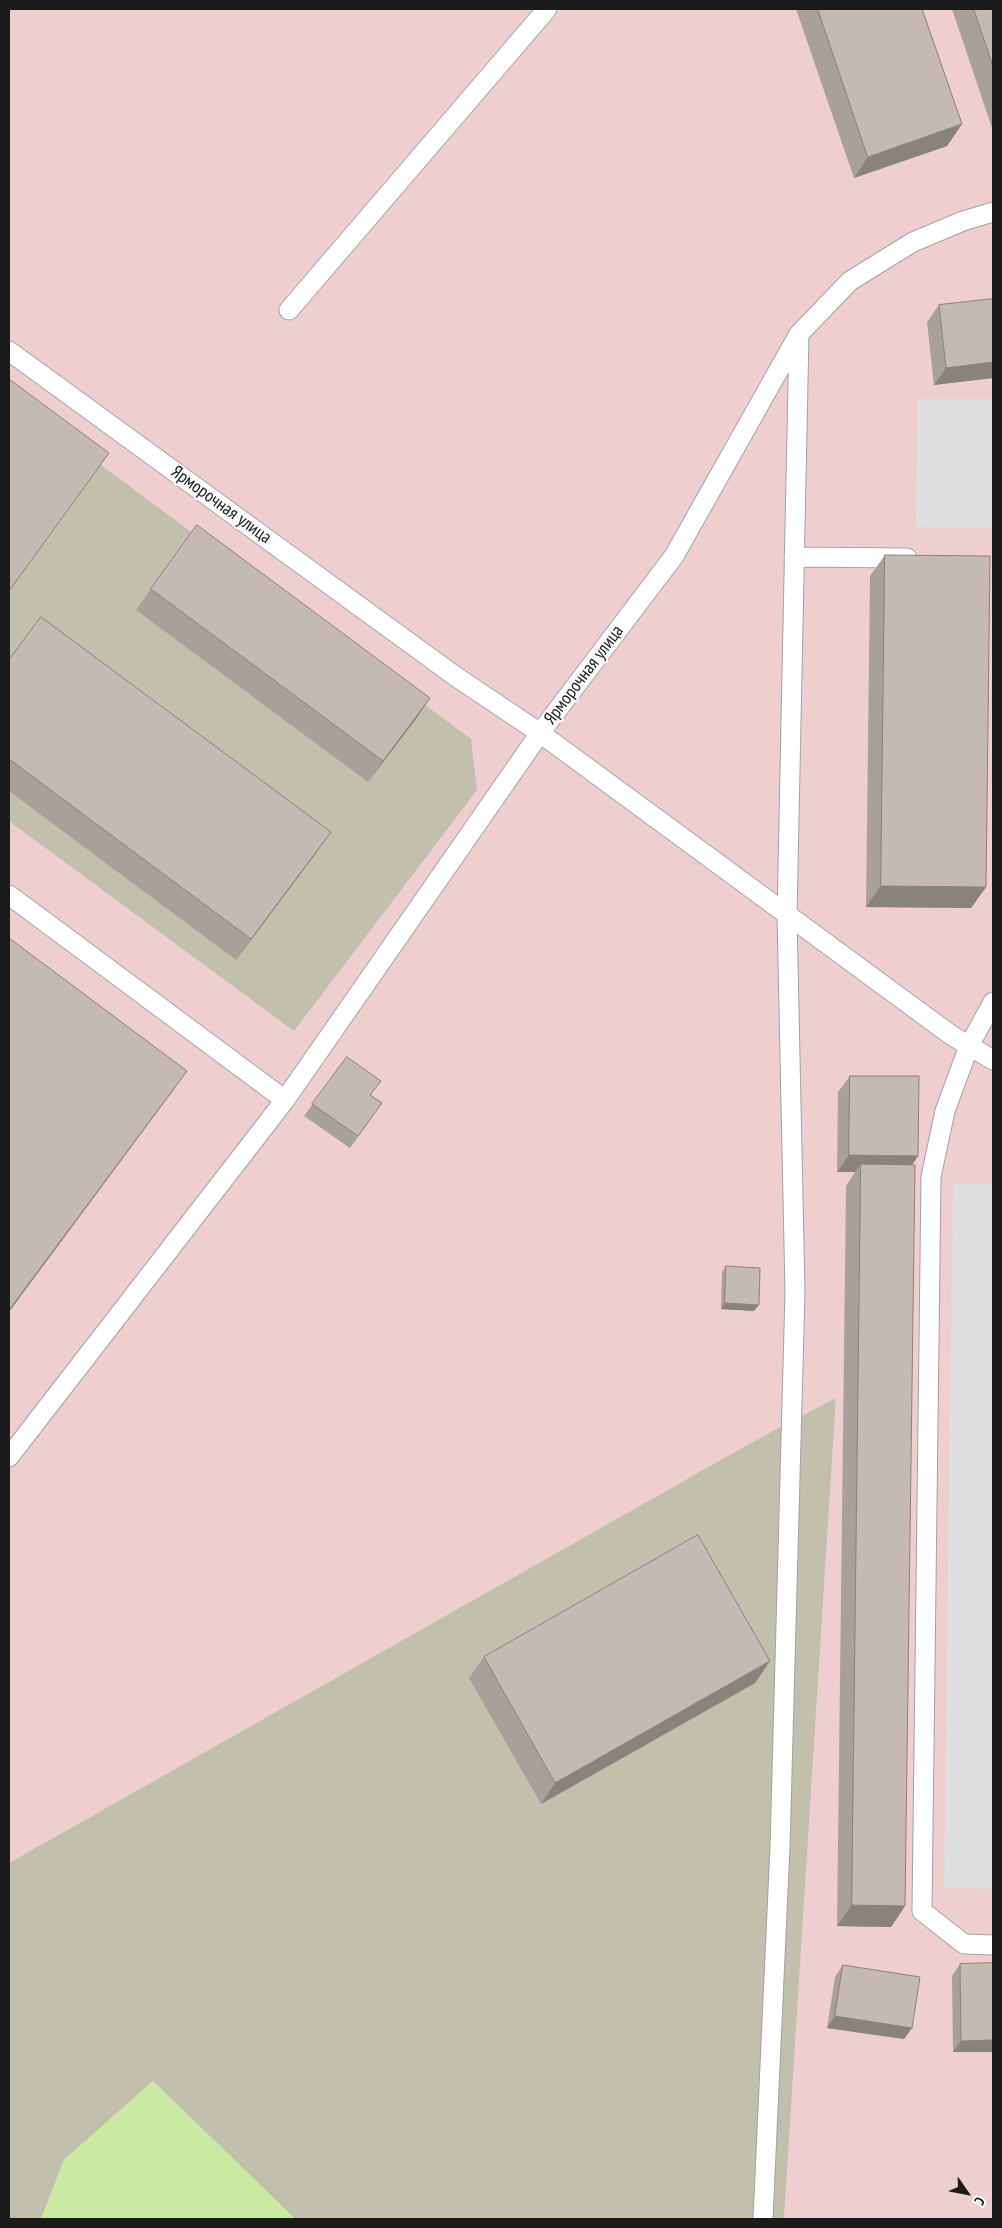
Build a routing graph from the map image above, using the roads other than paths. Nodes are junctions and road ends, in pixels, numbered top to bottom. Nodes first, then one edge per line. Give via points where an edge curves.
1 (547, 9) edge
2 (993, 212) edge
3 (289, 310) dead end
4 (799, 334) junction
5 (9, 351) edge
6 (794, 557) junction
7 (924, 559) edge
8 (540, 733) junction
9 (9, 895) edge
10 (786, 915) junction
11 (993, 1002) edge
12 (969, 1046) junction
13 (993, 1060) edge
14 (285, 1100) junction
15 (9, 1457) edge
16 (993, 1945) edge
17 (763, 2219) edge

1 - 3 lane
2 - 4 lane, Ярморочная улица via 913,242 850,281
4 - 6 lane
4 - 8 lane, Ярморочная улица via 674,556
5 - 8 lane, Ярморочная улица via 447,670
6 - 7 lane
6 - 10 lane
8 - 10 lane
8 - 14 lane
9 - 14 lane
10 - 12 lane
10 - 17 lane via 795,1292 780,1848
11 - 12 lane
12 - 13 lane
12 - 16 lane via 945,1111 931,1177 922,1911 964,1944
14 - 15 lane

